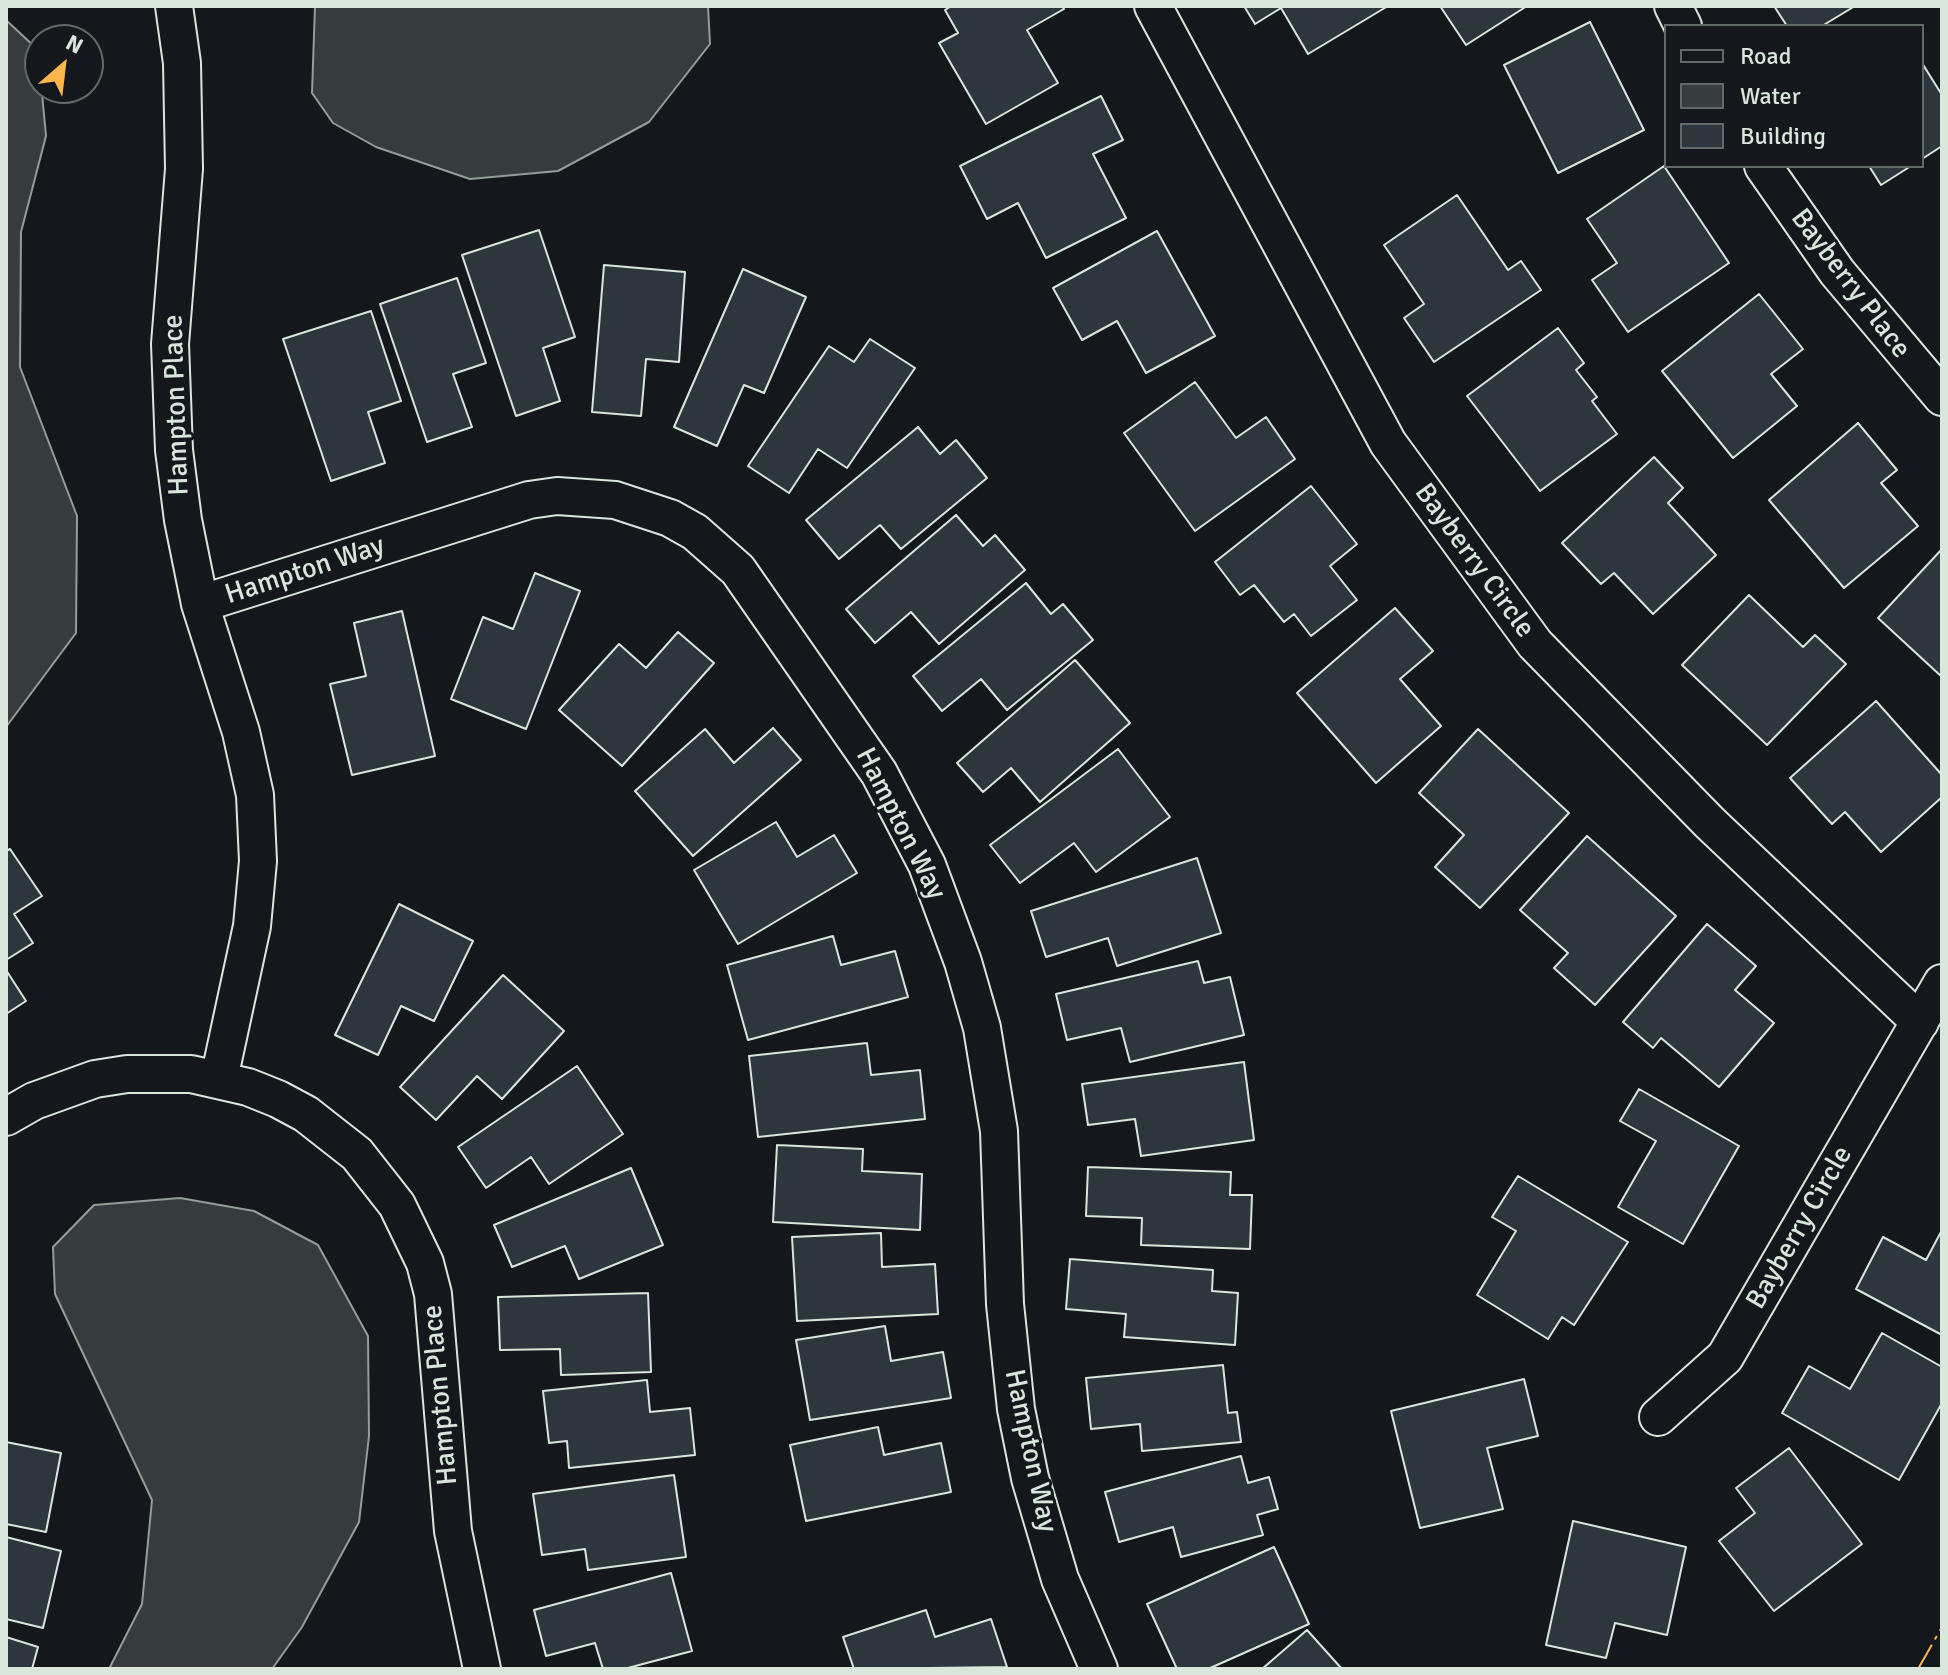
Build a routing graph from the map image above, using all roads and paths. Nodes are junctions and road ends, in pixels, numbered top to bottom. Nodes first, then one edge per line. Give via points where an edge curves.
1 (174, 6) edge
2 (1153, 6) edge
3 (1673, 6) edge
4 (1682, 24) edge
5 (1764, 168) edge
6 (1942, 397) edge
7 (200, 604) junction
8 (1942, 983) edge
9 (1920, 1022) junction
10 (219, 1079) junction
11 (6, 1117) edge
12 (1658, 1417) dead end
13 (482, 1669) edge
14 (1099, 1669) edge

1 - 7 street, Hampton Place via 182,63 184,169 170,344 174,450
2 - 9 street, Bayberry Circle via 1388,443 1535,644 1710,823
3 - 4 street
5 - 6 street, Bayberry Place via 1837,272
7 - 10 street, Hampton Place via 241,732 255,795 258,861 252,926
7 - 14 street, Hampton Way via 529,500 557,496 615,500 670,518 695,532 738,570 879,773 927,865 963,962 982,1028 999,1131 1005,1304 1016,1409 1060,1579
8 - 9 street, Bayberry Circle
9 - 12 street, Bayberry Circle via 1725,1357
10 - 11 street, Hampton Place via 159,1072 95,1079
10 - 13 street, Hampton Place via 278,1099 349,1147 397,1205 425,1263 438,1327 453,1531

